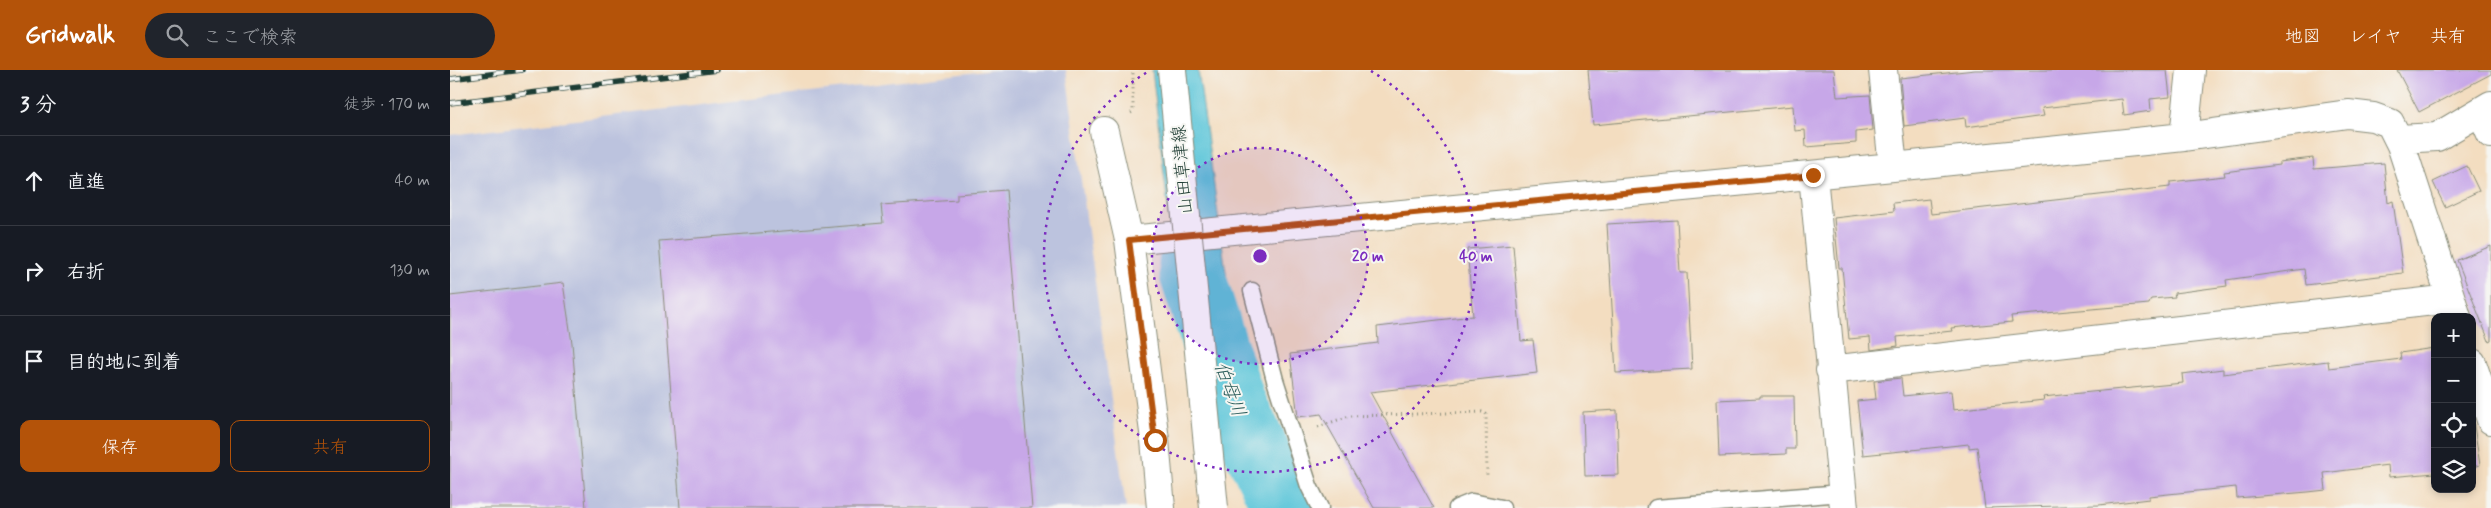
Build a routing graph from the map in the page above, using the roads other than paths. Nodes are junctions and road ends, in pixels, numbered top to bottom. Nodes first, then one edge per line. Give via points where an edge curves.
1 (1172, 70) edge
2 (1883, 70) edge
3 (2191, 70) edge
4 (2488, 117) edge
5 (1104, 131) dead end
6 (2184, 137) junction
7 (2398, 138) junction
8 (1893, 167) junction
9 (1813, 175) junction
10 (1129, 240) junction
11 (1252, 291) dead end
12 (2454, 308) edge
13 (1830, 370) junction
14 (2476, 375) edge
15 (2491, 420) edge
16 (1843, 501) edge
17 (1161, 508) edge
18 (1214, 508) edge
19 (1320, 508) edge
20 (1457, 508) edge
21 (1502, 508) edge
22 (1656, 508) edge

1 - 18 street, 山田草津線, bridge
2 - 8 street
3 - 6 street
4 - 7 street via 2437,136
5 - 10 street
6 - 7 street via 2348,114 2390,123
6 - 8 street
7 - 12 street
8 - 9 street
9 - 10 street
9 - 13 street
10 - 17 street
11 - 19 lane via 1275,380 1309,486
12 - 13 street
13 - 16 street
14 - 15 street
16 - 22 lane
20 - 21 lane via 1472,502

